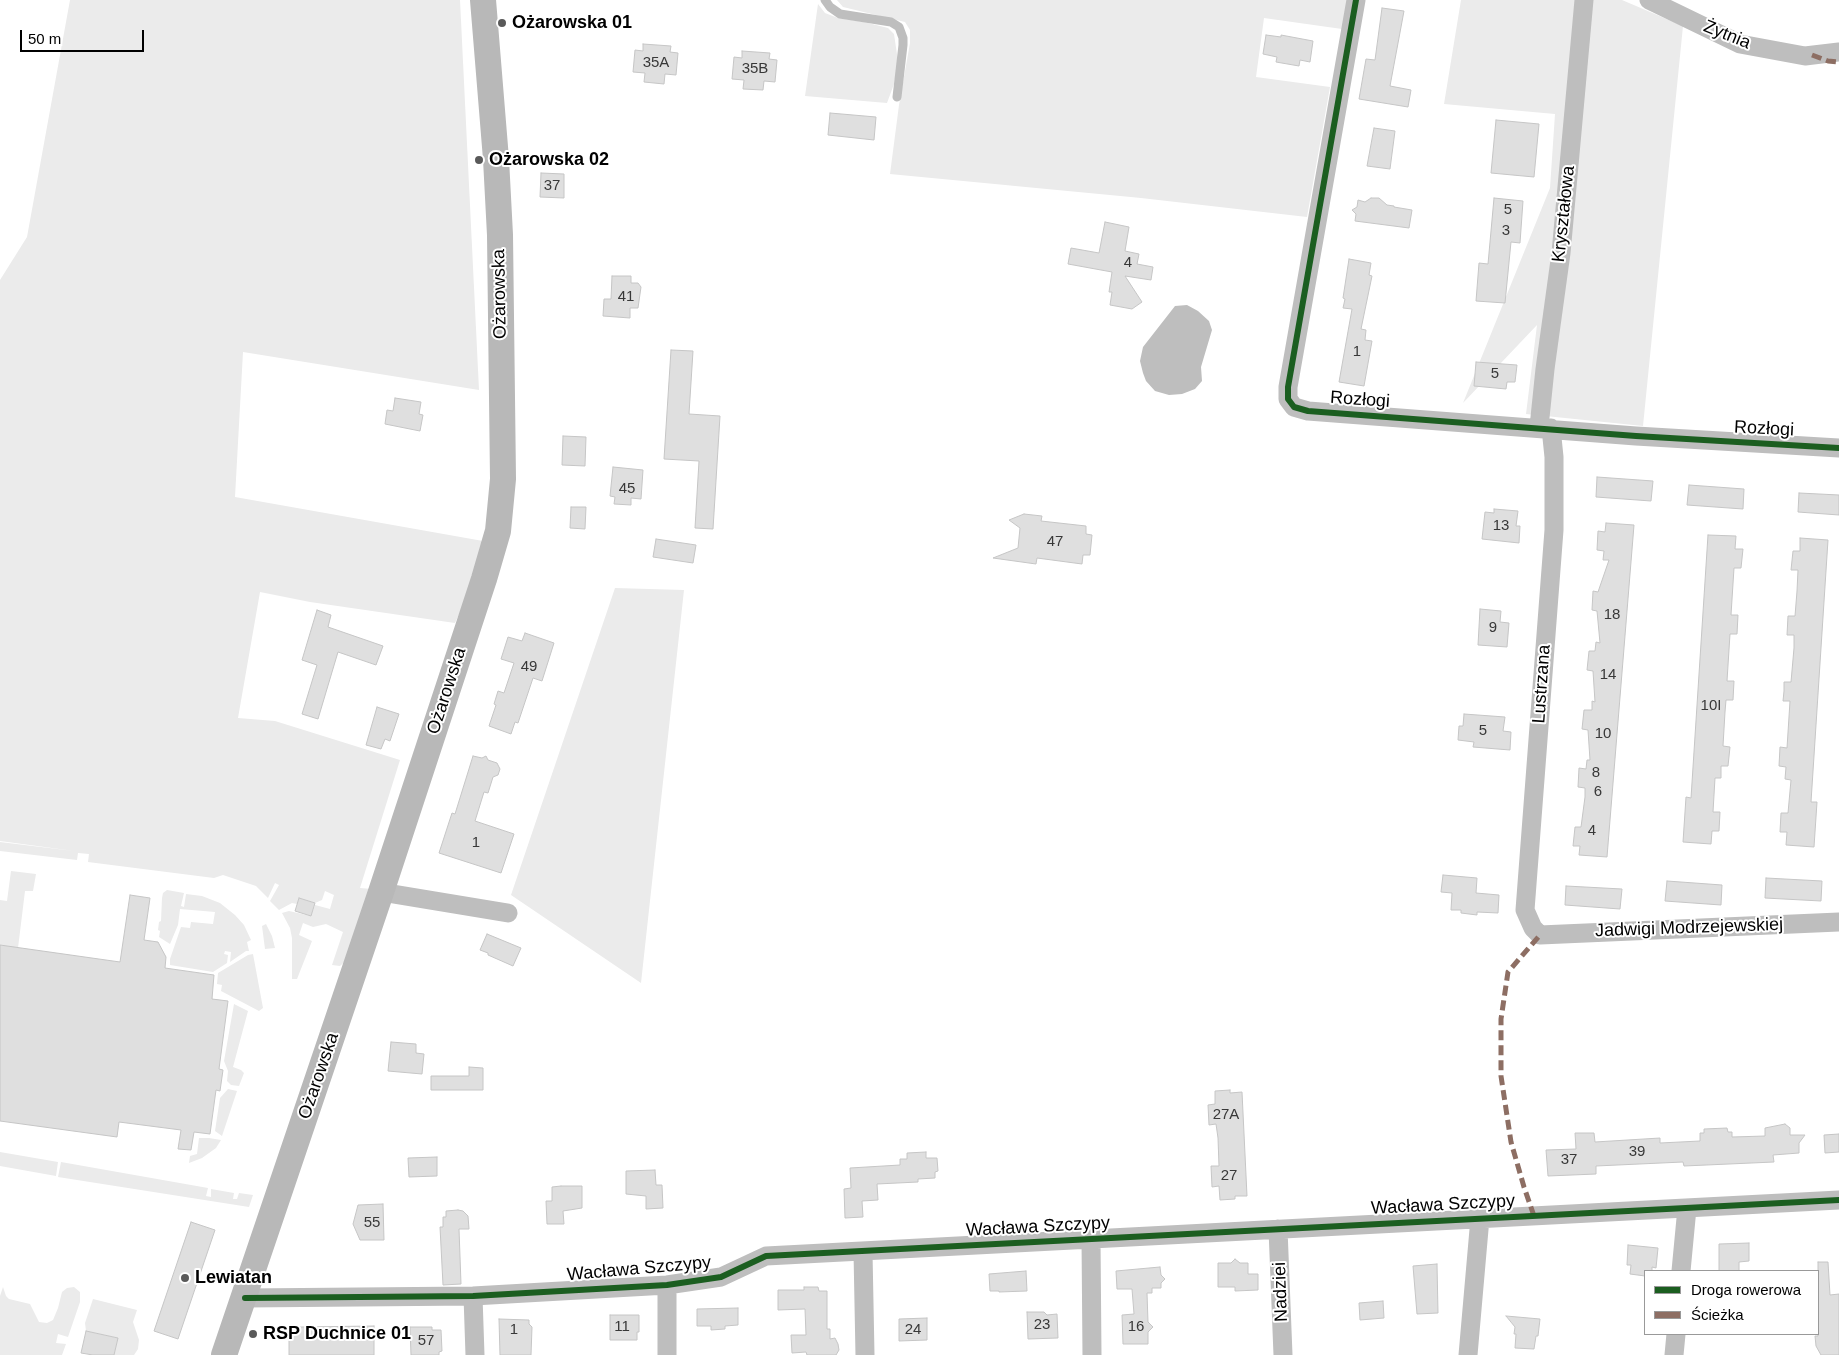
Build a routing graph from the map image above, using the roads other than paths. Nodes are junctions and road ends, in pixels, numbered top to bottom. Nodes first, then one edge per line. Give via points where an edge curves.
1 (483, 0) edge
2 (825, 0) edge
3 (1356, 0) edge
4 (1584, 0) edge
5 (1649, 0) edge
6 (1839, 52) edge
7 (897, 97) dead end
8 (1545, 428) junction
9 (1839, 448) edge
10 (380, 892) junction
11 (508, 913) dead end
12 (1839, 922) edge
13 (1540, 935) joint
14 (1839, 1200) edge
15 (1687, 1208) junction
16 (1480, 1218) junction
17 (1278, 1229) junction
18 (1091, 1240) junction
19 (863, 1252) junction
20 (1681, 1270) edge
21 (667, 1286) junction
22 (473, 1296) junction
23 (245, 1298) junction
24 (1676, 1335) edge
25 (224, 1355) edge
26 (475, 1355) edge
27 (667, 1355) edge
28 (865, 1355) edge
29 (1092, 1355) edge
30 (1283, 1355) edge
31 (1468, 1355) edge
32 (1674, 1355) edge

1 - 10 main road, Ożarowska via 500,235 503,448 498,531
2 - 7 lane via 840,14 891,22 899,27 903,45
3 - 8 street, Rozłogi via 1288,399 1294,407 1308,411
4 - 8 street, Kryształowa via 1560,253 1545,369
5 - 6 street, Żytnia via 1740,44 1805,56
8 - 9 street, Rozłogi
8 - 13 street, Lustrzana via 1554,457 1554,530 1525,910
10 - 11 street
10 - 23 main road, Ożarowska
12 - 13 street, Jadwigi Modrzejewskiej
14 - 15 street, Wacława Szczypy
15 - 16 street, Wacława Szczypy
15 - 20 street
16 - 17 street, Wacława Szczypy
16 - 31 street
17 - 18 street, Wacława Szczypy
17 - 30 street, Nadziei
18 - 19 street, Wacława Szczypy
18 - 29 street
19 - 21 street, Wacława Szczypy via 766,1256 721,1277
19 - 28 street
21 - 22 street, Wacława Szczypy
21 - 27 street
22 - 23 street, Wacława Szczypy
22 - 26 street
23 - 25 main road, Ożarowska
24 - 32 street

